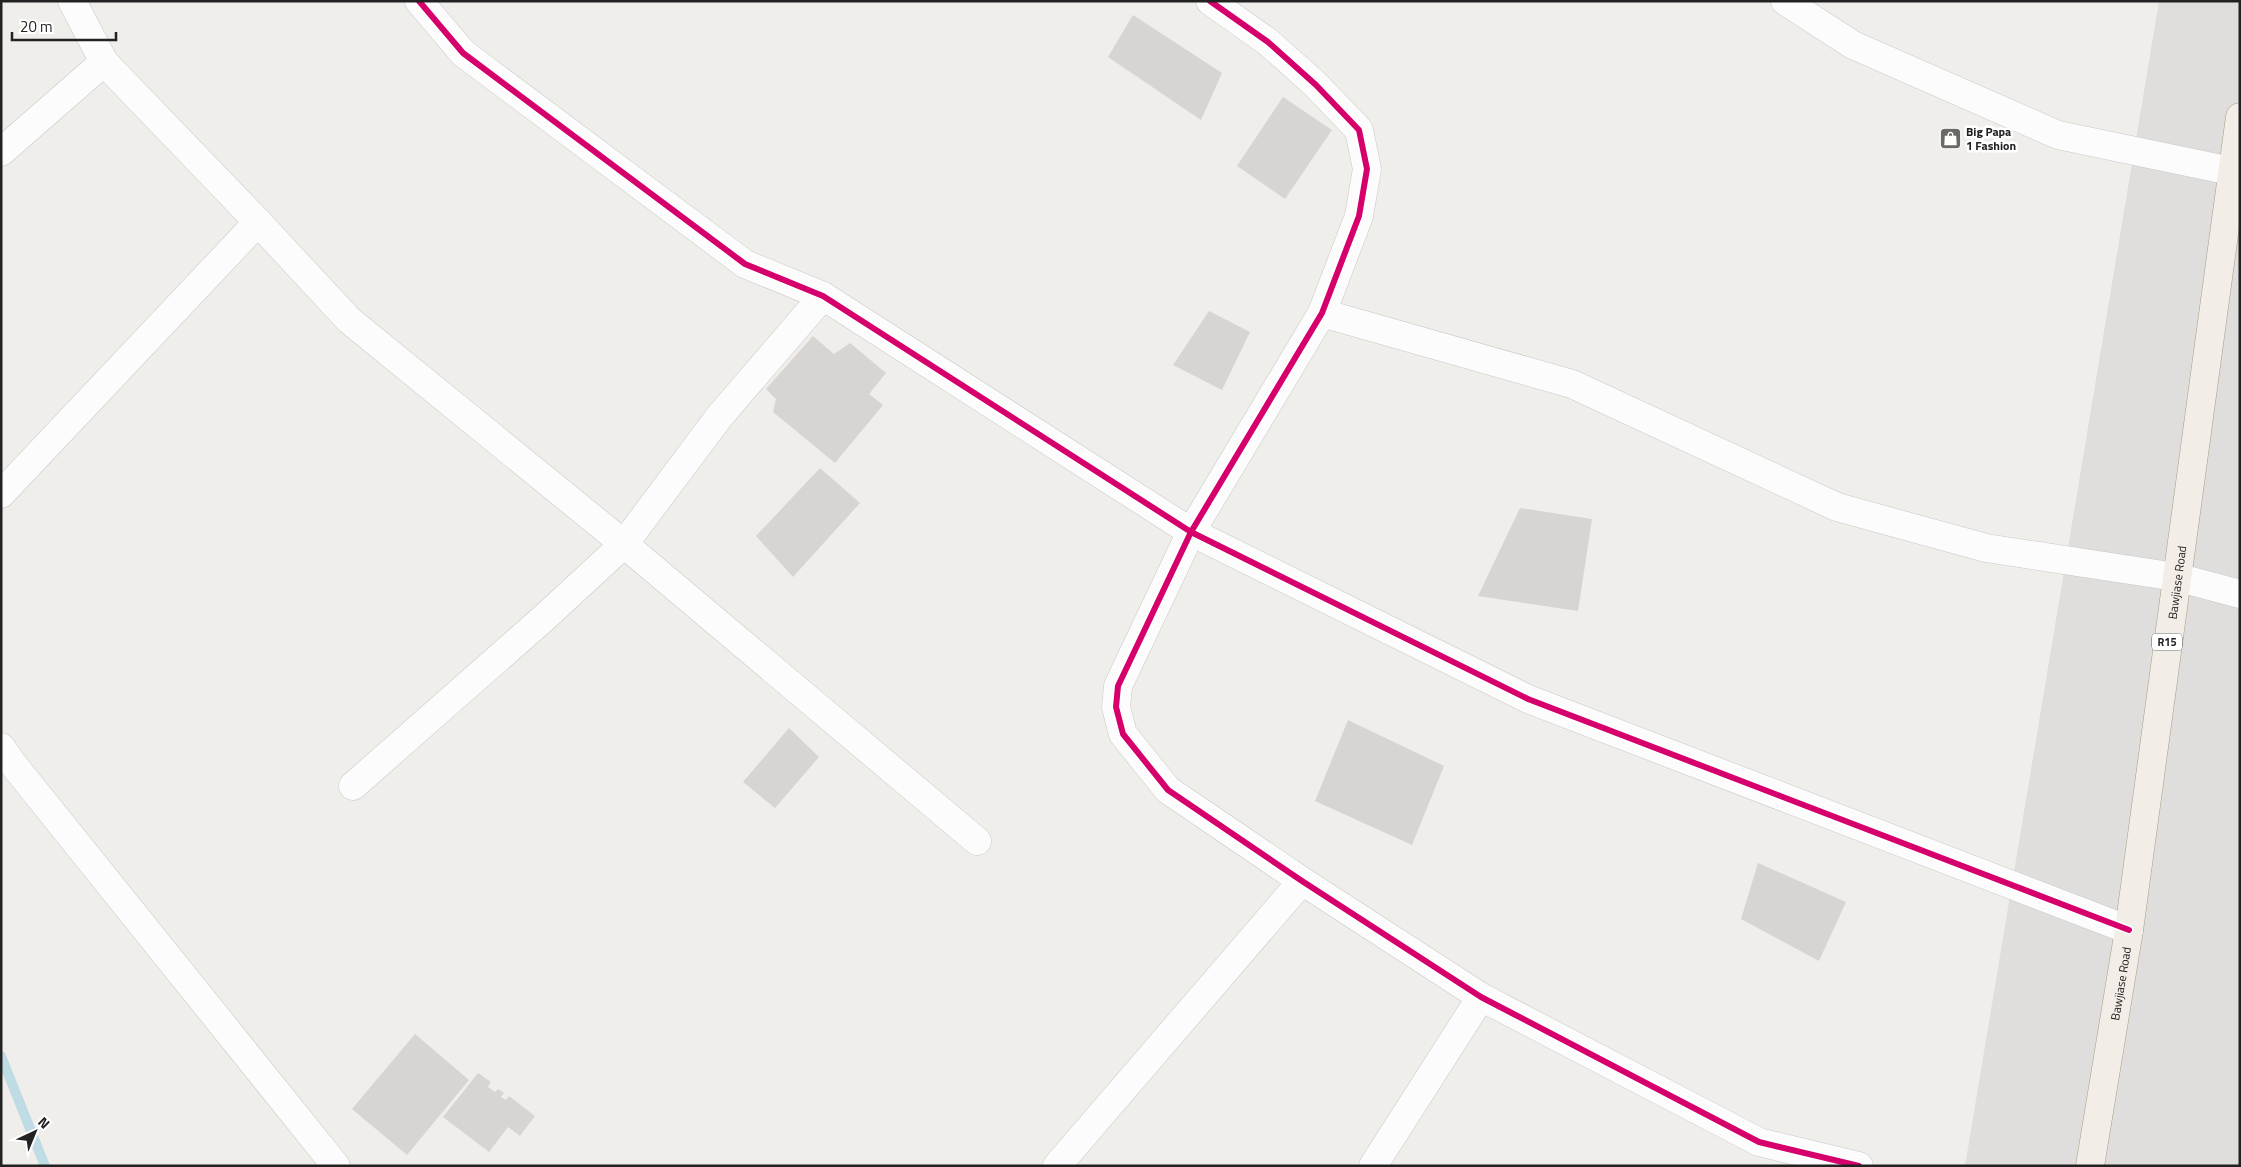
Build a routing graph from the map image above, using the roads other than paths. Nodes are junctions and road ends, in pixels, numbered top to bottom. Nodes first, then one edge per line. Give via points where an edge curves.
1 (72, 1) edge
2 (419, 1) edge
3 (1210, 1) edge
4 (1786, 1) edge
5 (104, 62) junction
6 (2240, 117) edge
7 (1, 152) edge
8 (2231, 171) junction
9 (258, 222) junction
10 (823, 296) junction
11 (1322, 313) junction
12 (1, 494) edge
13 (1191, 532) junction
14 (624, 544) junction
15 (2176, 577) junction
16 (2240, 594) edge
17 (1, 747) edge
18 (353, 786) dead end
19 (977, 841) dead end
20 (1302, 881) junction
21 (2129, 930) junction
22 (1481, 997) junction
23 (336, 1166) edge
24 (1056, 1166) edge
25 (1373, 1166) edge
26 (1859, 1166) edge
27 (2090, 1166) edge

1 - 5 street
2 - 10 street via 463,53 745,264
3 - 11 street via 1268,42 1359,130 1367,169 1359,216
4 - 8 street via 1853,45 2058,136
5 - 7 street
5 - 9 street
6 - 8 main road, Bawjiase Road / R15
8 - 15 main road, Bawjiase Road / R15
9 - 12 street
9 - 14 street via 349,320
10 - 13 street
10 - 14 street via 719,418
11 - 13 street
11 - 15 street via 1572,384 1837,507 1986,548
13 - 20 street via 1118,686 1116,707 1123,734 1168,790
13 - 21 street via 1528,699
14 - 18 street
14 - 19 street
15 - 16 street
15 - 21 main road, Bawjiase Road / R15
17 - 23 street
20 - 22 street
20 - 24 street
21 - 27 main road, Bawjiase Road / R15
22 - 25 street
22 - 26 street via 1759,1142

